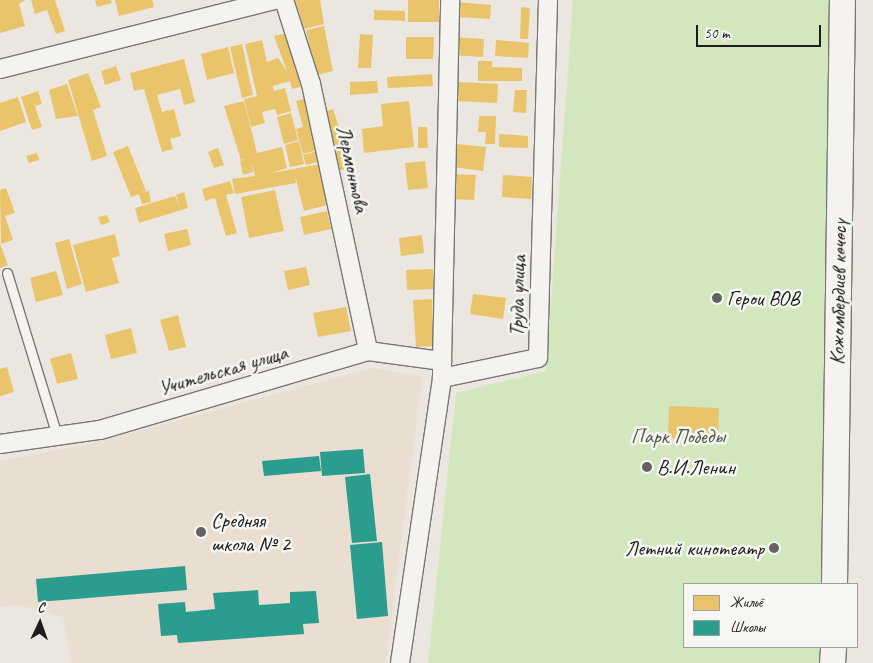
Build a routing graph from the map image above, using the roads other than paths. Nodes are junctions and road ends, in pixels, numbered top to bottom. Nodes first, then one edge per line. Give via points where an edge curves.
1 (274, 0) edge
2 (284, 0) edge
3 (450, 0) edge
4 (548, 0) edge
5 (842, 0) edge
6 (0, 69) edge
7 (7, 273) dead end
8 (368, 351) junction
9 (442, 370) junction
10 (57, 436) junction
11 (0, 444) edge
12 (834, 583) edge
13 (833, 648) edge
14 (400, 663) edge
15 (832, 663) edge

1 - 6 street
2 - 8 street, Лермонтова via 311,84
3 - 9 street
4 - 9 street, Труда улица via 538,358
5 - 12 street, Кожомбердиев көчөсү
7 - 10 lane
8 - 9 street, Учительская улица
8 - 10 street, Учительская улица via 100,430
9 - 14 street
10 - 11 street, Учительская улица
13 - 15 street

